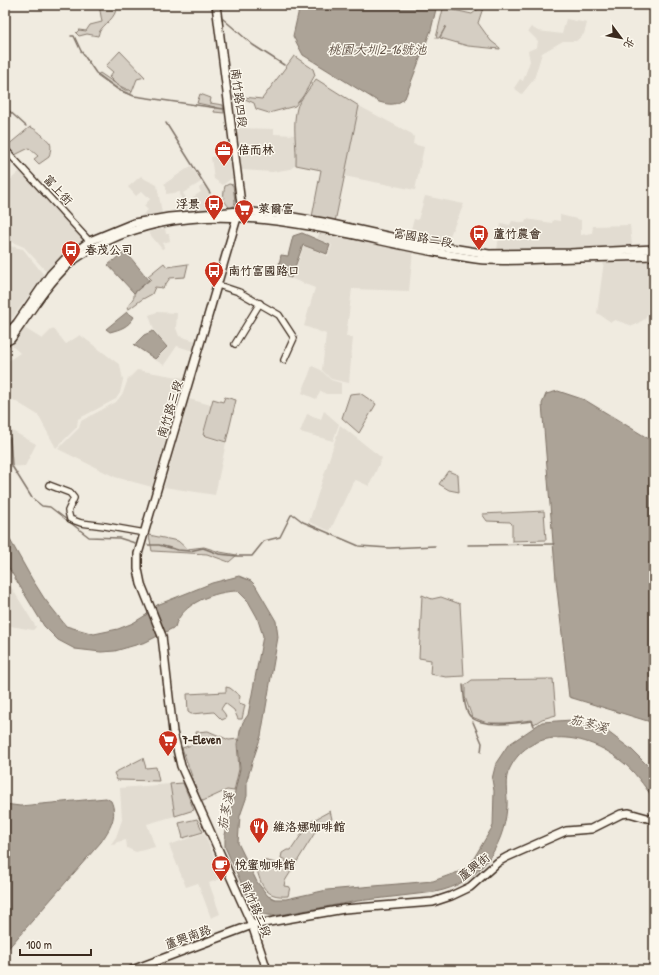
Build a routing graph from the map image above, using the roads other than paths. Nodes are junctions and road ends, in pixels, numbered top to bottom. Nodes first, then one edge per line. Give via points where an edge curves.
1 (216, 5) edge
2 (5, 149) edge
3 (239, 214) junction
4 (92, 245) junction
5 (654, 249) edge
6 (654, 256) edge
7 (218, 285) junction
8 (260, 303) junction
9 (5, 336) edge
10 (5, 342) edge
11 (235, 344) dead end
12 (284, 360) dead end
13 (49, 485) dead end
14 (145, 533) junction
15 (165, 652) joint
16 (654, 820) edge
17 (252, 925) junction
18 (132, 970) edge
19 (267, 970) edge

1 - 3 street, 南竹路四段 via 240,196
2 - 4 street, 富上街
3 - 4 street via 169,222 136,229
3 - 5 street, 富國路二段 via 275,214 488,254
3 - 6 street, 富國路二段 via 476,259
3 - 7 street, 南竹路三段
4 - 9 street via 66,259 50,274 17,323
4 - 10 street via 69,264 11,338
7 - 8 street
7 - 14 street, 南竹路三段
8 - 11 street
8 - 12 street via 278,315 294,338
13 - 14 street via 70,493 74,498 68,511 70,519
14 - 15 street, 南竹路三段 via 138,554 138,569 141,584 162,636
15 - 17 street, 南竹路二段 via 173,732 181,766
16 - 17 street, 蘆興街 via 629,813 621,814 591,829 566,831 507,857 470,887 433,902 344,909
17 - 18 street, 蘆興南路
17 - 19 street, 南竹路二段

